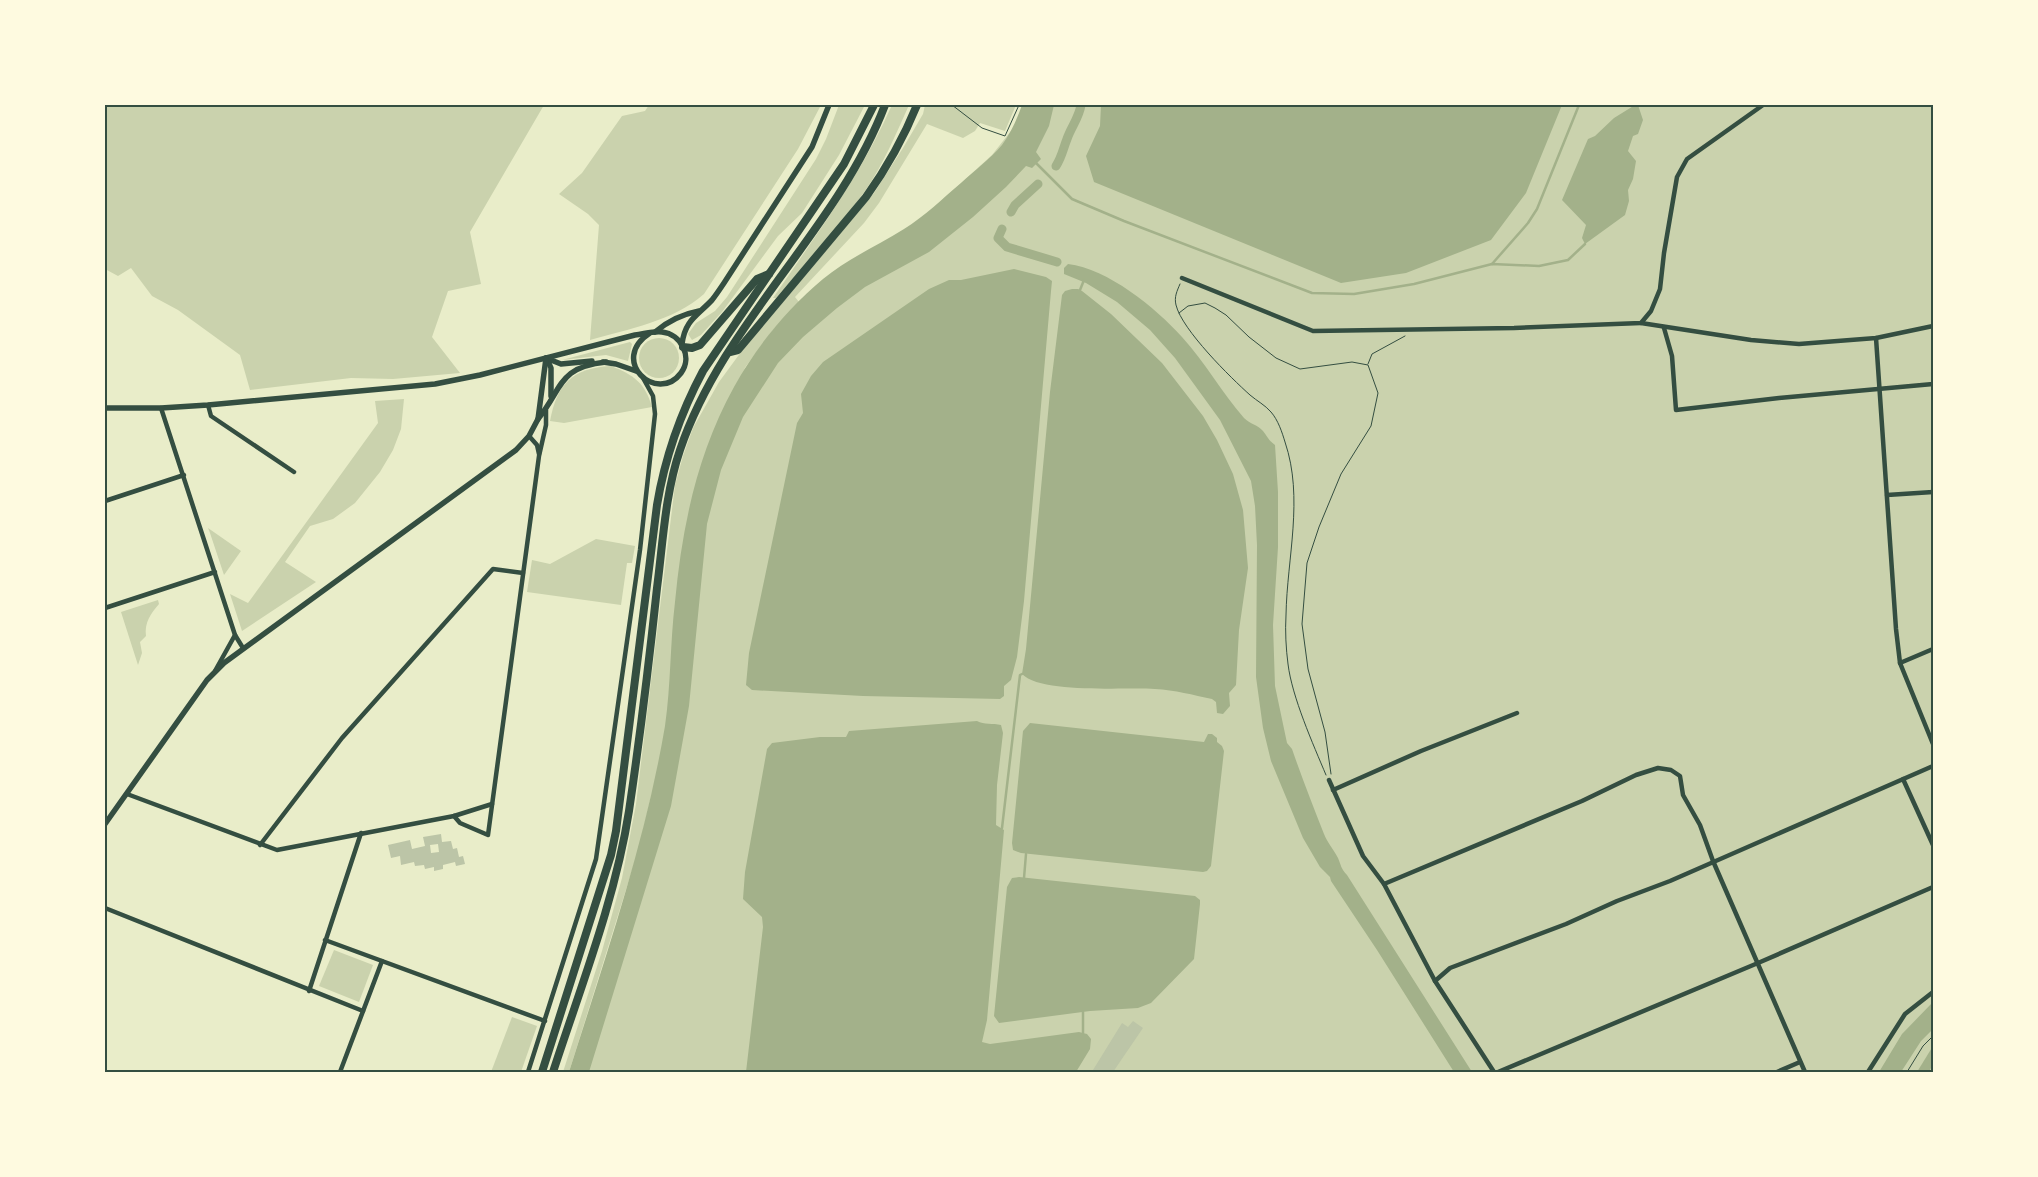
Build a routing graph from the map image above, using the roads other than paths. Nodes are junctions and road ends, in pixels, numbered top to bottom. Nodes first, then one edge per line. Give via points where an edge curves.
1 (830, 105) edge
2 (874, 105) edge
3 (885, 105) edge
4 (917, 105) edge
5 (1763, 105) edge
6 (769, 274) junction
7 (1182, 278) road end
8 (700, 311) junction
9 (665, 323) junction
10 (1641, 323) junction
11 (1933, 326) edge
12 (1664, 328) junction
13 (652, 333) junction
14 (635, 335) junction
15 (1876, 338) junction
16 (682, 346) junction
17 (730, 352) junction
18 (546, 358) junction
19 (606, 362) junction
20 (636, 370) junction
21 (643, 378) junction
22 (1933, 384) edge
23 (1878, 388) junction
24 (551, 397) junction
25 (208, 405) junction
26 (105, 408) edge
27 (161, 408) junction
28 (546, 410) junction
29 (538, 419) junction
30 (529, 436) junction
31 (539, 456) junction
32 (294, 472) dead end
33 (184, 475) junction
34 (1933, 492) edge
35 (1887, 495) junction
36 (105, 501) edge
37 (215, 572) junction
38 (523, 573) junction
39 (105, 608) edge
40 (235, 635) junction
41 (243, 648) junction
42 (1933, 649) edge
43 (1900, 663) junction
44 (213, 674) junction
45 (1517, 713) dead end
46 (1933, 744) edge
47 (1933, 766) edge
48 (1903, 779) junction
49 (1329, 780) road end
50 (1332, 790) junction
51 (127, 794) junction
52 (492, 804) junction
53 (454, 816) junction
54 (105, 824) edge
55 (361, 833) junction
56 (260, 844) junction
57 (1933, 845) edge
58 (1713, 861) junction
59 (1384, 884) junction
60 (1933, 887) edge
61 (105, 908) edge
62 (325, 940) junction
63 (382, 962) junction
64 (1758, 963) junction
65 (1435, 981) junction
66 (309, 991) junction
67 (1933, 992) edge
68 (363, 1011) junction
69 (545, 1021) junction
70 (1800, 1062) junction
71 (340, 1072) edge
72 (528, 1072) edge
73 (542, 1072) edge
74 (553, 1072) edge
75 (1494, 1072) edge
76 (1498, 1072) edge
77 (1776, 1072) edge
78 (1805, 1072) edge
79 (1868, 1072) edge

1 - 8 street via 812,147 724,283
2 - 6 highway via 844,164
3 - 17 highway via 854,169
4 - 17 highway via 901,140 866,197 738,350
5 - 10 street via 1687,159 1677,177 1660,289
6 - 16 highway via 757,279 700,345 692,348
6 - 73 highway via 703,371 686,404 667,455 657,506 613,847
7 - 10 street via 1313,331
8 - 9 street
8 - 16 street via 684,331
9 - 13 street
9 - 14 street
10 - 12 street
11 - 15 street
12 - 15 street via 1800,344
12 - 23 street via 1672,356 1676,410
13 - 14 street
13 - 16 street via 672,335
13 - 20 street via 636,346 633,358
14 - 18 street
15 - 23 street
16 - 21 street via 686,357 684,366 673,380 656,384
17 - 74 highway via 700,401 672,476 625,837 613,886
18 - 19 street via 561,364
18 - 24 street via 552,368
18 - 25 street via 435,384
18 - 29 street
19 - 20 street
19 - 24 street via 590,364 572,372
20 - 21 street
21 - 69 street via 653,396 656,414 596,859
22 - 23 street
23 - 35 street
24 - 28 street
25 - 27 street
25 - 32 street via 211,416
26 - 27 street
27 - 33 street
28 - 29 street
28 - 31 street via 545,434
29 - 30 street
30 - 31 street via 537,445
30 - 41 street via 516,450
31 - 38 street
33 - 36 street
33 - 37 street
34 - 35 street
35 - 43 street
37 - 39 street
37 - 40 street
38 - 52 street
38 - 56 street via 493,569 342,738
40 - 41 street
40 - 44 street
41 - 44 street
42 - 43 street
43 - 46 street
44 - 51 street
45 - 50 street
47 - 48 street
48 - 57 street
48 - 58 street
49 - 50 street
50 - 59 street via 1363,856
51 - 54 street
51 - 56 street
52 - 53 street
52 - 53 street via 488,835 460,823
53 - 55 street
55 - 56 street via 277,850
55 - 62 street
58 - 59 street via 1700,824 1683,796 1680,776 1671,770 1658,768
58 - 64 street
58 - 65 street via 1566,924 1450,968
59 - 65 street
60 - 64 street
61 - 66 street
62 - 63 street
62 - 66 street
63 - 68 street
63 - 69 street
64 - 70 street
64 - 76 street
65 - 75 street
66 - 68 street
67 - 79 street via 1905,1014
68 - 71 street
69 - 72 street
70 - 77 street
70 - 78 street

